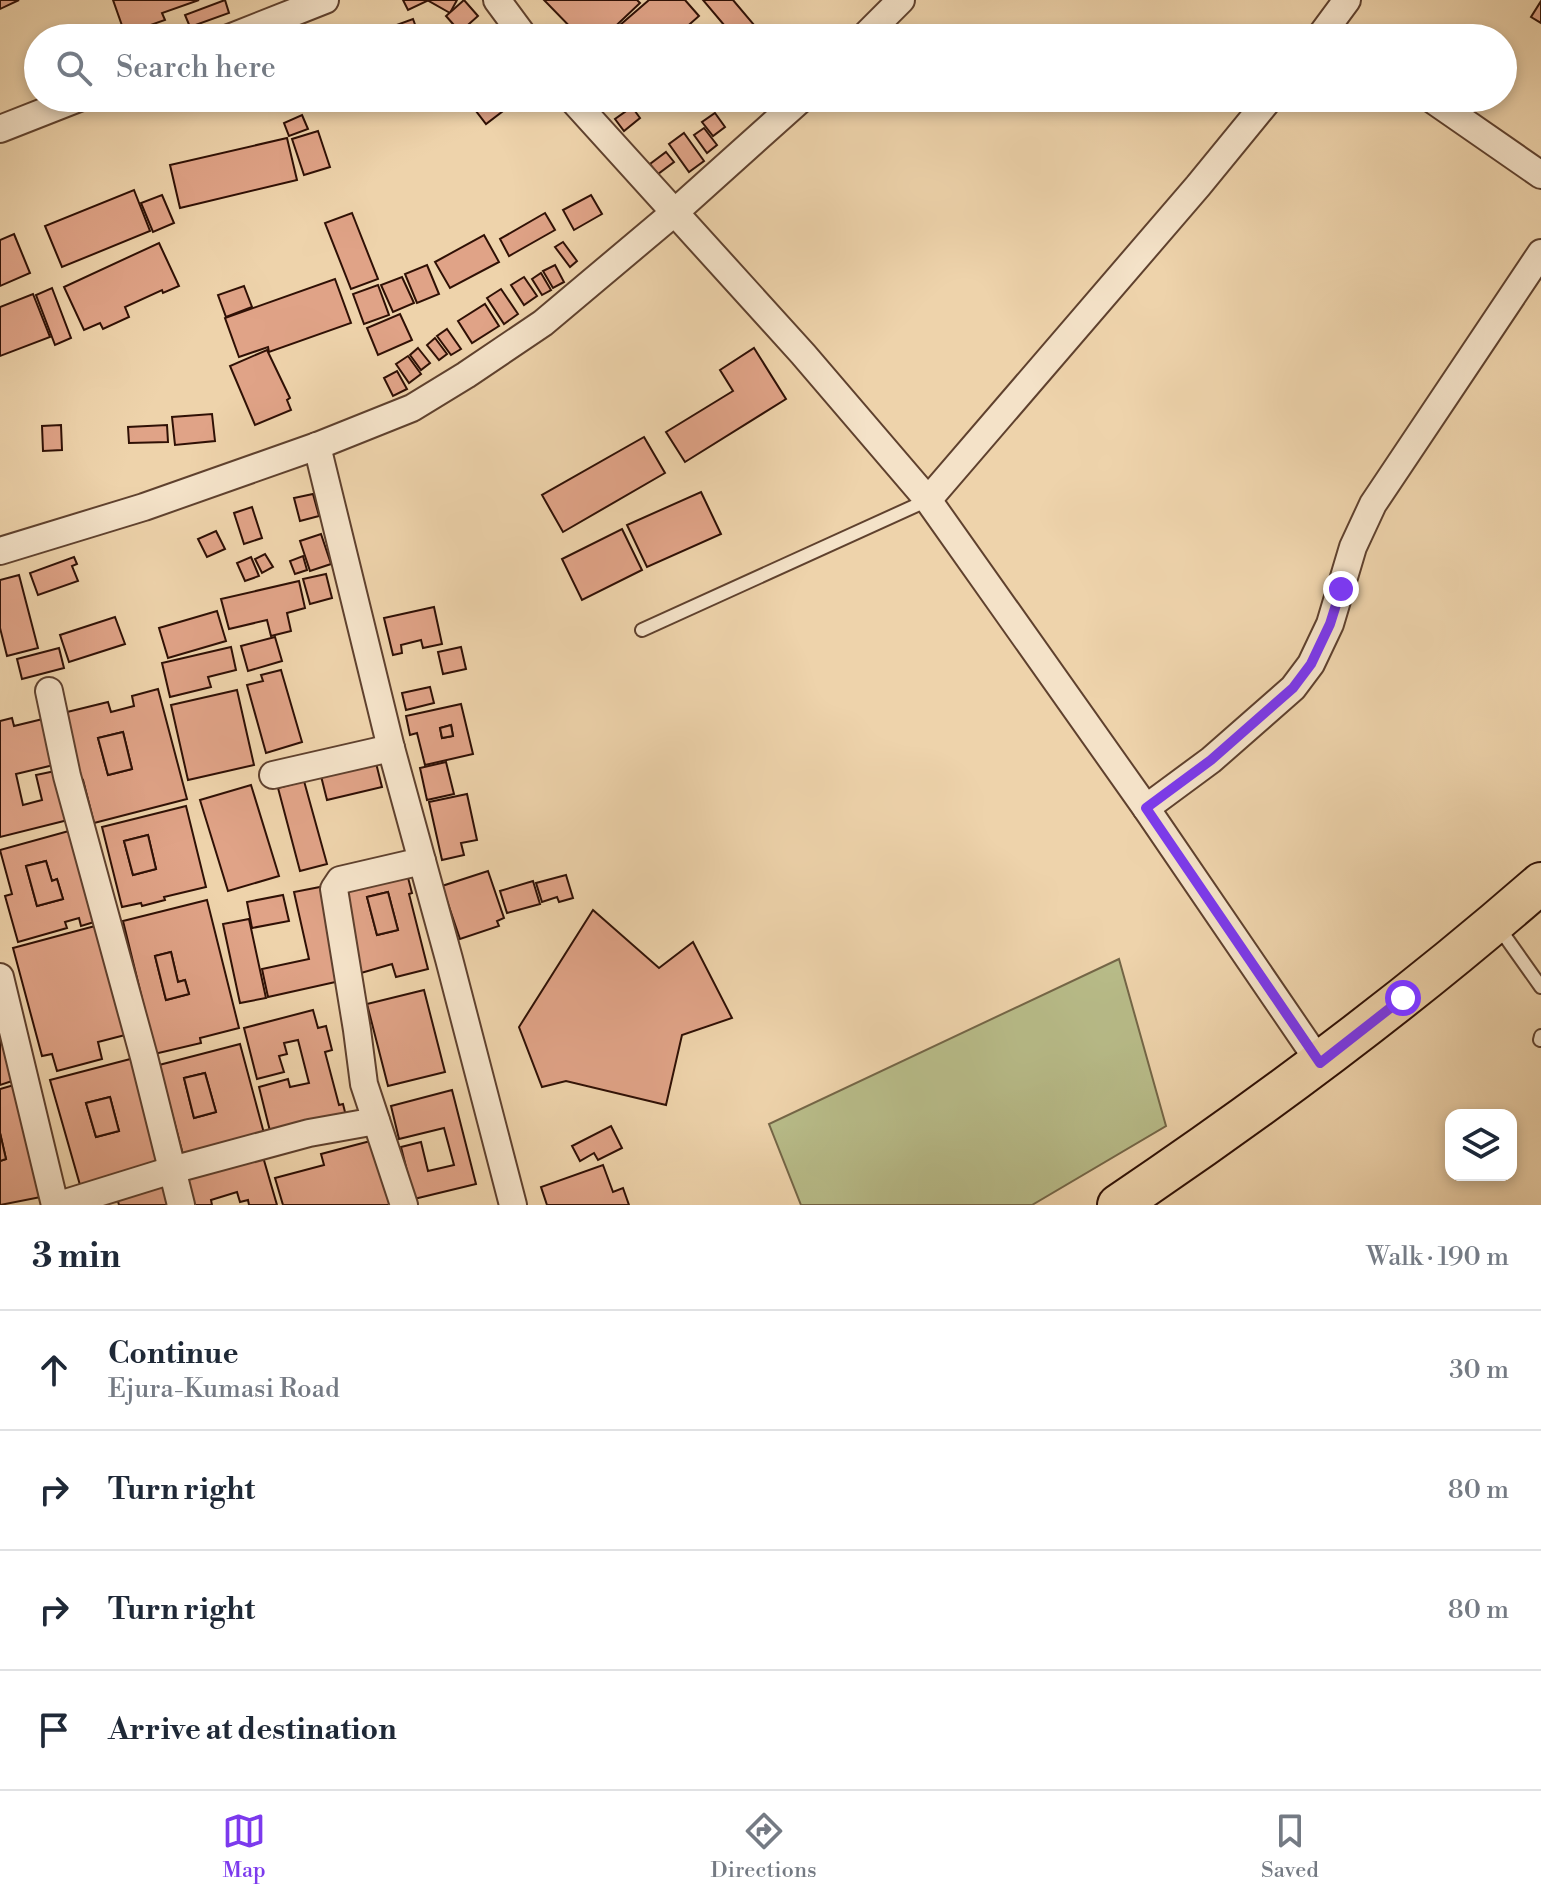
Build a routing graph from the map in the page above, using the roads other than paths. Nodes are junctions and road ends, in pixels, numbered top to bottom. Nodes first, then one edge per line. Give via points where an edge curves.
1 (325, 0) edge
2 (497, 0) edge
3 (901, 0) edge
4 (1347, 0) edge
5 (264, 24) edge
6 (515, 24) edge
7 (877, 24) edge
8 (1335, 24) edge
9 (43, 112) edge
10 (584, 112) edge
11 (786, 112) edge
12 (1259, 112) edge
13 (1450, 112) edge
14 (0, 129) edge
15 (1541, 175) edge
16 (675, 212) junction
17 (1536, 271) edge
18 (317, 446) junction
19 (928, 500) junction
20 (0, 551) edge
21 (642, 630) dead end
22 (49, 691) dead end
23 (391, 748) junction
24 (273, 775) dead end
25 (1146, 808) junction
26 (422, 861) junction
27 (1541, 883) edge
28 (1495, 923) junction
29 (0, 977) edge
30 (1541, 987) edge
31 (1320, 1063) junction
32 (376, 1121) junction
33 (172, 1170) junction
34 (57, 1205) edge
35 (181, 1205) edge
36 (404, 1205) edge
37 (513, 1205) edge
38 (1118, 1205) edge

1 - 5 street
2 - 6 street
3 - 7 street
4 - 8 street
9 - 14 street
10 - 16 street
11 - 16 street
12 - 19 street
13 - 15 street
16 - 18 street via 543,323 466,375 412,408
16 - 19 street
17 - 25 street via 1373,504 1311,664 1293,688 1211,760
18 - 20 street
18 - 23 street
19 - 21 lane
19 - 25 street
22 - 33 street
23 - 24 street
23 - 26 street
25 - 31 street
26 - 32 street via 340,880 334,889 364,1084
26 - 37 street
27 - 28 main road
28 - 30 lane
28 - 31 main road
29 - 34 street
31 - 38 main road
32 - 33 street
32 - 36 street
33 - 34 street
33 - 35 street

